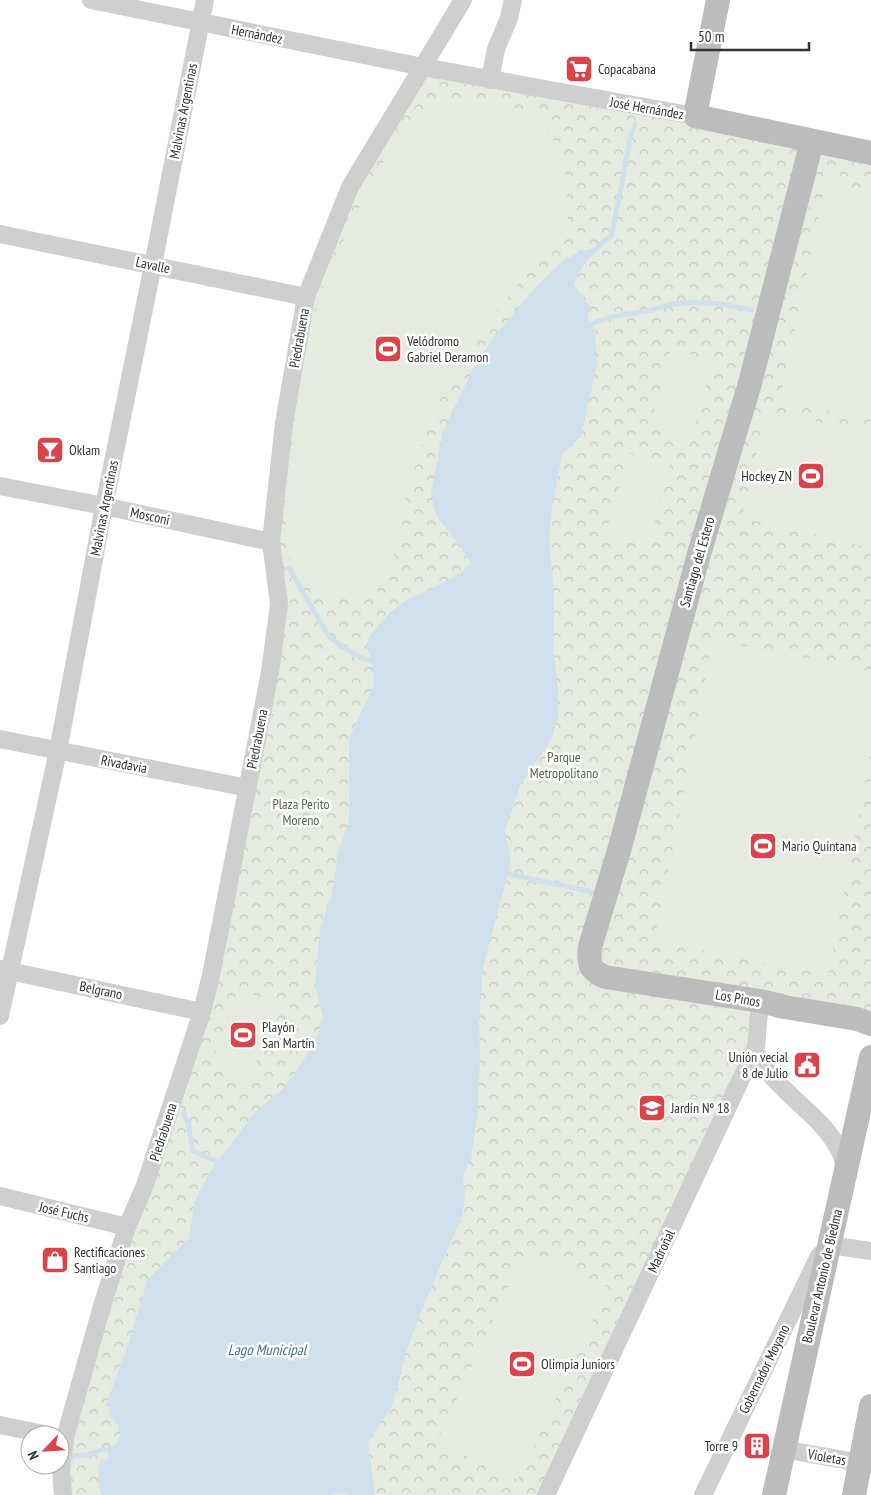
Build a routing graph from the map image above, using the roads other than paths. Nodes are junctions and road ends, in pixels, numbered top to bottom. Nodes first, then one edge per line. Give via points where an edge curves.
1 (91, 0) edge
2 (204, 0) edge
3 (463, 0) edge
4 (513, 0) edge
5 (718, 0) edge
6 (200, 23) junction
7 (423, 67) junction
8 (490, 80) junction
9 (695, 116) junction
10 (812, 141) junction
11 (871, 153) edge
12 (0, 234) edge
13 (153, 265) junction
14 (306, 297) junction
15 (0, 486) edge
16 (104, 506) junction
17 (271, 542) junction
18 (0, 740) edge
19 (58, 751) junction
20 (248, 788) junction
21 (4, 970) edge
22 (605, 977) joint
23 (760, 1002) junction
24 (202, 1012) junction
25 (0, 1016) edge
26 (871, 1024) edge
27 (755, 1052) junction
28 (871, 1057) edge
29 (846, 1172) junction
30 (0, 1196) edge
31 (128, 1227) junction
32 (830, 1245) junction
33 (871, 1251) edge
34 (871, 1406) edge
35 (0, 1425) edge
36 (62, 1425) edge
37 (20, 1429) edge
38 (783, 1449) junction
39 (866, 1464) edge
40 (61, 1475) edge
41 (63, 1495) edge
42 (546, 1495) edge
43 (703, 1495) edge
44 (774, 1495) edge
45 (854, 1495) edge

1 - 6 street, Hernández
2 - 6 street, Malvinas Argentinas
3 - 7 street, Piedrabuena
4 - 8 street via 496,49
5 - 9 street
6 - 7 street, Hernández
6 - 13 street, Malvinas Argentinas
7 - 8 street, José Hernández
7 - 14 street, Piedrabuena via 350,187
8 - 9 street, José Hernández
9 - 10 street, José Hernández
10 - 11 street, José Hernández
10 - 22 street, Santiago del Estero via 750,383 590,947 591,968
12 - 13 street, Lavalle
13 - 14 street, Lavalle
13 - 16 street, Malvinas Argentinas
14 - 17 street, Piedrabuena via 284,423
15 - 16 street, Mosconi
16 - 17 street, Mosconi
16 - 19 street, Malvinas Argentinas
17 - 20 street, Piedrabuena via 279,604
18 - 19 street, Rivadavia
19 - 20 street, Rivadavia
19 - 21 street, Malvinas Argentinas
20 - 24 street, Piedrabuena
21 - 24 street, Belgrano
21 - 25 street, Malvinas Argentinas
22 - 23 street, Los Pinos
23 - 26 street, Los Pinos
23 - 27 street, Madroñal
24 - 31 street, Piedrabuena
27 - 29 street via 780,1085 834,1140
27 - 42 street, Madroñal
28 - 29 street, Boulevar Antonio de Biedma
29 - 32 street, Boulevar Antonio de Biedma
30 - 31 street, José Fuchs
31 - 36 street, Piedrabuena
32 - 33 street
32 - 38 street, Boulevar Antonio de Biedma
32 - 43 street, Gobernador Moyano via 819,1256
34 - 39 street
35 - 37 street
38 - 39 street, Violetas
38 - 44 street, Boulevar Antonio de Biedma
39 - 45 street
40 - 41 street, Piedrabuena

